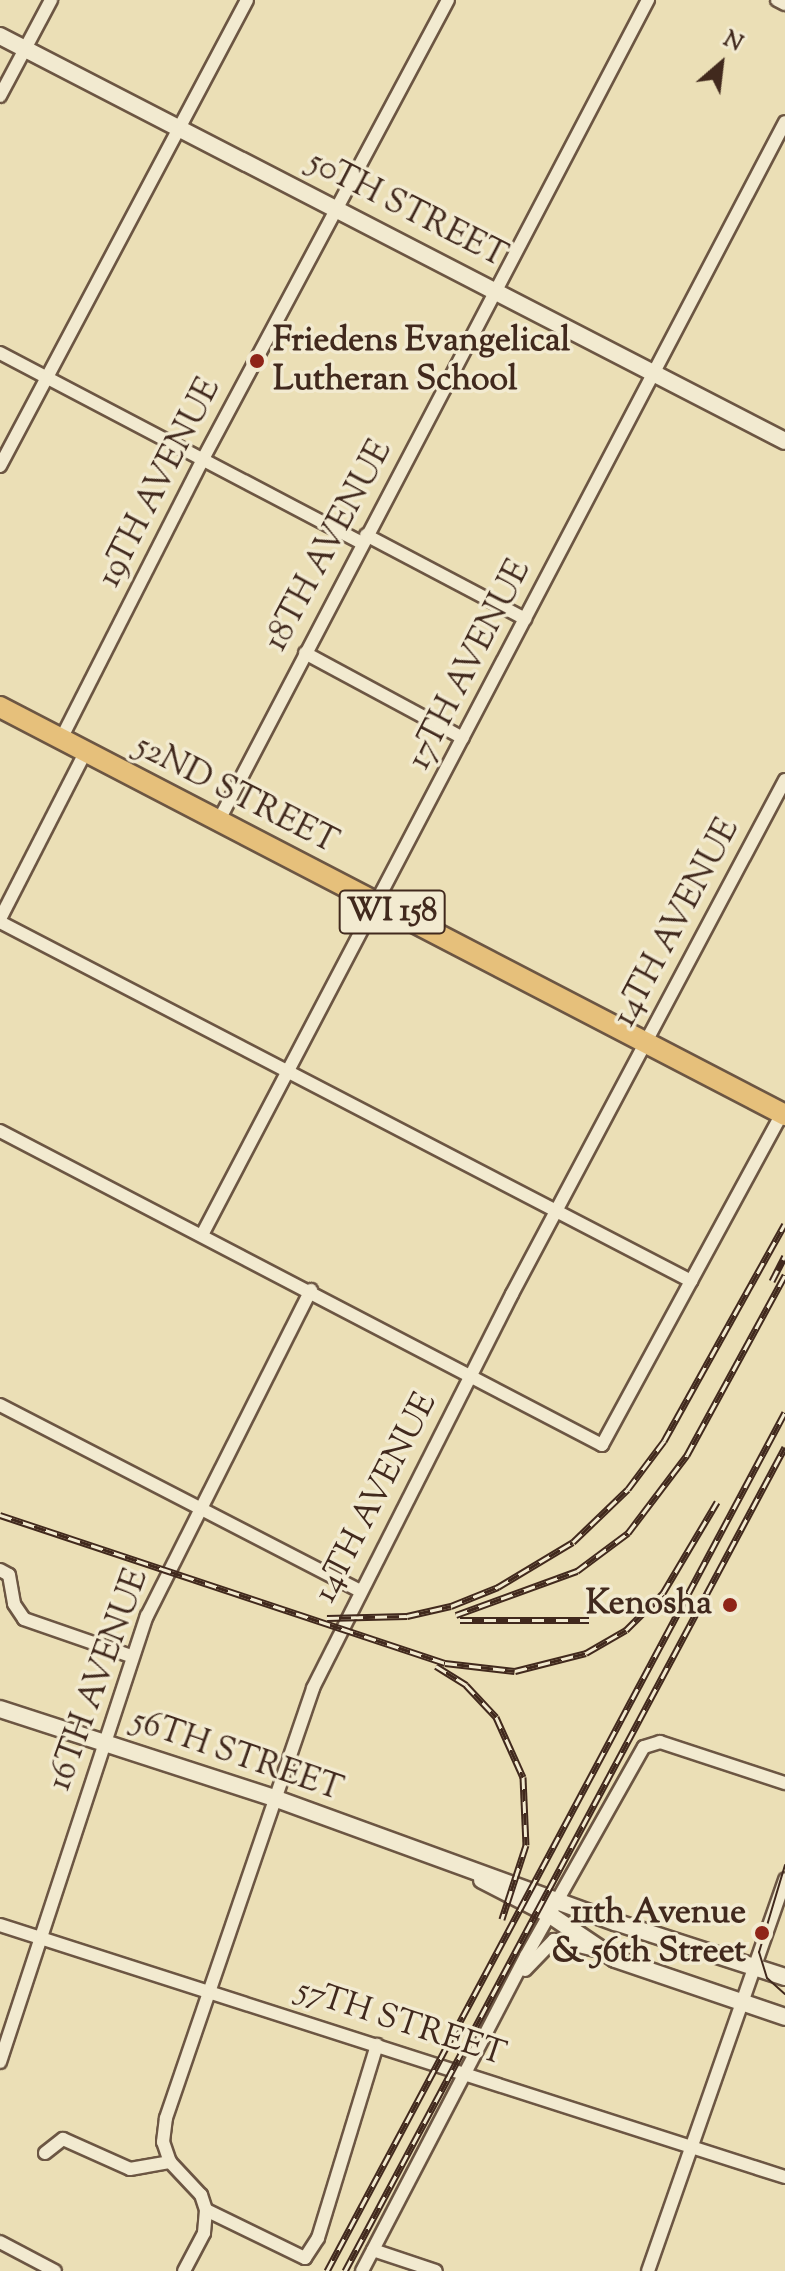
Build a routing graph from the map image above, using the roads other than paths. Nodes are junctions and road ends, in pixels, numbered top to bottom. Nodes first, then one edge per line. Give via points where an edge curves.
1 (51, 0) edge
2 (247, 0) edge
3 (448, 0) edge
4 (648, 0) edge
5 (777, 0) edge
6 (785, 4) edge
7 (0, 36) edge
8 (25, 49) junction
9 (0, 96) edge
10 (785, 122) edge
11 (179, 127) junction
12 (336, 206) junction
13 (496, 289) junction
14 (0, 353) edge
15 (653, 371) junction
16 (47, 378) junction
17 (785, 441) edge
18 (203, 459) junction
19 (0, 466) edge
20 (364, 539) junction
21 (525, 619) junction
22 (305, 653) junction
23 (0, 707) edge
24 (463, 738) junction
25 (61, 739) junction
26 (85, 753) junction
27 (785, 780) edge
28 (218, 822) junction
29 (379, 905) junction
30 (0, 921) edge
31 (645, 1042) junction
32 (289, 1072) junction
33 (783, 1114) edge
34 (0, 1131) edge
35 (557, 1209) junction
36 (203, 1233) junction
37 (691, 1281) junction
38 (311, 1290) junction
39 (470, 1375) junction
40 (0, 1405) edge
41 (200, 1510) junction
42 (0, 1570) edge
43 (358, 1590) junction
44 (131, 1656) junction
45 (0, 1709) edge
46 (103, 1743) junction
47 (785, 1783) edge
48 (274, 1798) junction
49 (453, 1863) junction
50 (785, 1879) edge
51 (560, 1899) junction
52 (550, 1915) junction
53 (0, 1925) edge
54 (40, 1938) junction
55 (601, 1952) junction
56 (753, 1966) junction
57 (785, 1977) edge
58 (518, 1978) junction
59 (208, 1989) junction
60 (741, 2002) junction
61 (785, 2017) edge
62 (377, 2045) junction
63 (0, 2062) edge
64 (468, 2075) junction
65 (693, 2148) junction
66 (45, 2153) dead end
67 (170, 2162) junction
68 (785, 2177) edge
69 (206, 2210) junction
70 (0, 2242) edge
71 (373, 2250) junction
72 (55, 2271) edge
73 (184, 2271) edge
74 (362, 2271) edge
75 (436, 2271) edge
76 (648, 2271) edge

1 - 8 street
2 - 11 street
3 - 12 street, 19TH AVENUE
4 - 13 street, 18TH AVENUE
5 - 6 street
7 - 8 street, 50TH STREET
8 - 9 street
8 - 11 street, 50TH STREET
10 - 15 street, 17TH AVENUE
11 - 12 street, 50TH STREET
11 - 16 street
12 - 13 street, 50TH STREET
12 - 18 street, 19TH AVENUE
13 - 15 street, 50TH STREET
13 - 20 street, 18TH AVENUE
14 - 16 street
15 - 17 street, 50TH STREET
15 - 21 street, 17TH AVENUE
16 - 18 street
16 - 19 street
18 - 20 street
18 - 25 street, 19TH AVENUE
20 - 21 street
20 - 22 street, 18TH AVENUE
21 - 24 street, 17TH AVENUE
22 - 24 street
22 - 28 street, 18TH AVENUE
23 - 25 main road, 52ND STREET / WI 158
24 - 29 street, 17TH AVENUE
25 - 26 main road, 52ND STREET / WI 158
26 - 28 main road, 52ND STREET / WI 158
26 - 30 street
27 - 31 street, 14TH AVENUE
28 - 29 main road, 52ND STREET / WI 158
29 - 31 main road, 52ND STREET / WI 158
29 - 32 street, 17TH AVENUE
30 - 32 street
31 - 33 main road, 52ND STREET / WI 158
31 - 35 street, 14TH AVENUE
32 - 35 street
32 - 36 street, 17TH AVENUE
33 - 37 street
34 - 36 street
35 - 37 street
35 - 39 street, 14TH AVENUE
36 - 38 street
37 - 39 street via 602,1445
38 - 39 street
38 - 41 street, 16TH AVENUE
39 - 43 street, 14TH AVENUE
40 - 41 street
41 - 43 street
41 - 44 street, 16TH AVENUE
42 - 44 street via 9,1575 14,1604 24,1619
43 - 48 street, 14TH AVENUE via 313,1688
44 - 46 street, 16TH AVENUE
45 - 46 street, 56TH STREET
46 - 48 street, 56TH STREET
46 - 54 street, 16TH AVENUE
47 - 51 street via 650,1742
48 - 49 street, 56TH STREET
48 - 59 street, 14TH AVENUE
49 - 51 street, 56TH STREET
49 - 52 street, 56TH STREET
50 - 56 street
51 - 52 street
51 - 56 street, 56TH STREET
52 - 55 street, 56TH STREET
52 - 58 street
53 - 54 street, 57TH STREET
54 - 59 street, 57TH STREET
54 - 63 street, 16TH AVENUE
55 - 58 street via 551,1940
55 - 60 street, 56TH STREET
56 - 57 street, 56TH STREET
56 - 60 street
58 - 64 street
59 - 62 street, 57TH STREET
59 - 67 street, 14TH AVENUE via 166,2118 163,2142
60 - 61 street, 56TH STREET
60 - 65 street
62 - 64 street, 57TH STREET
62 - 69 street via 318,2238 305,2258
64 - 65 street, 57TH STREET
64 - 71 street
65 - 68 street, 57TH STREET
65 - 76 street
66 - 67 street via 63,2139 130,2169
67 - 69 street via 201,2195
69 - 73 street via 204,2233
70 - 72 street
71 - 74 street
71 - 75 street

